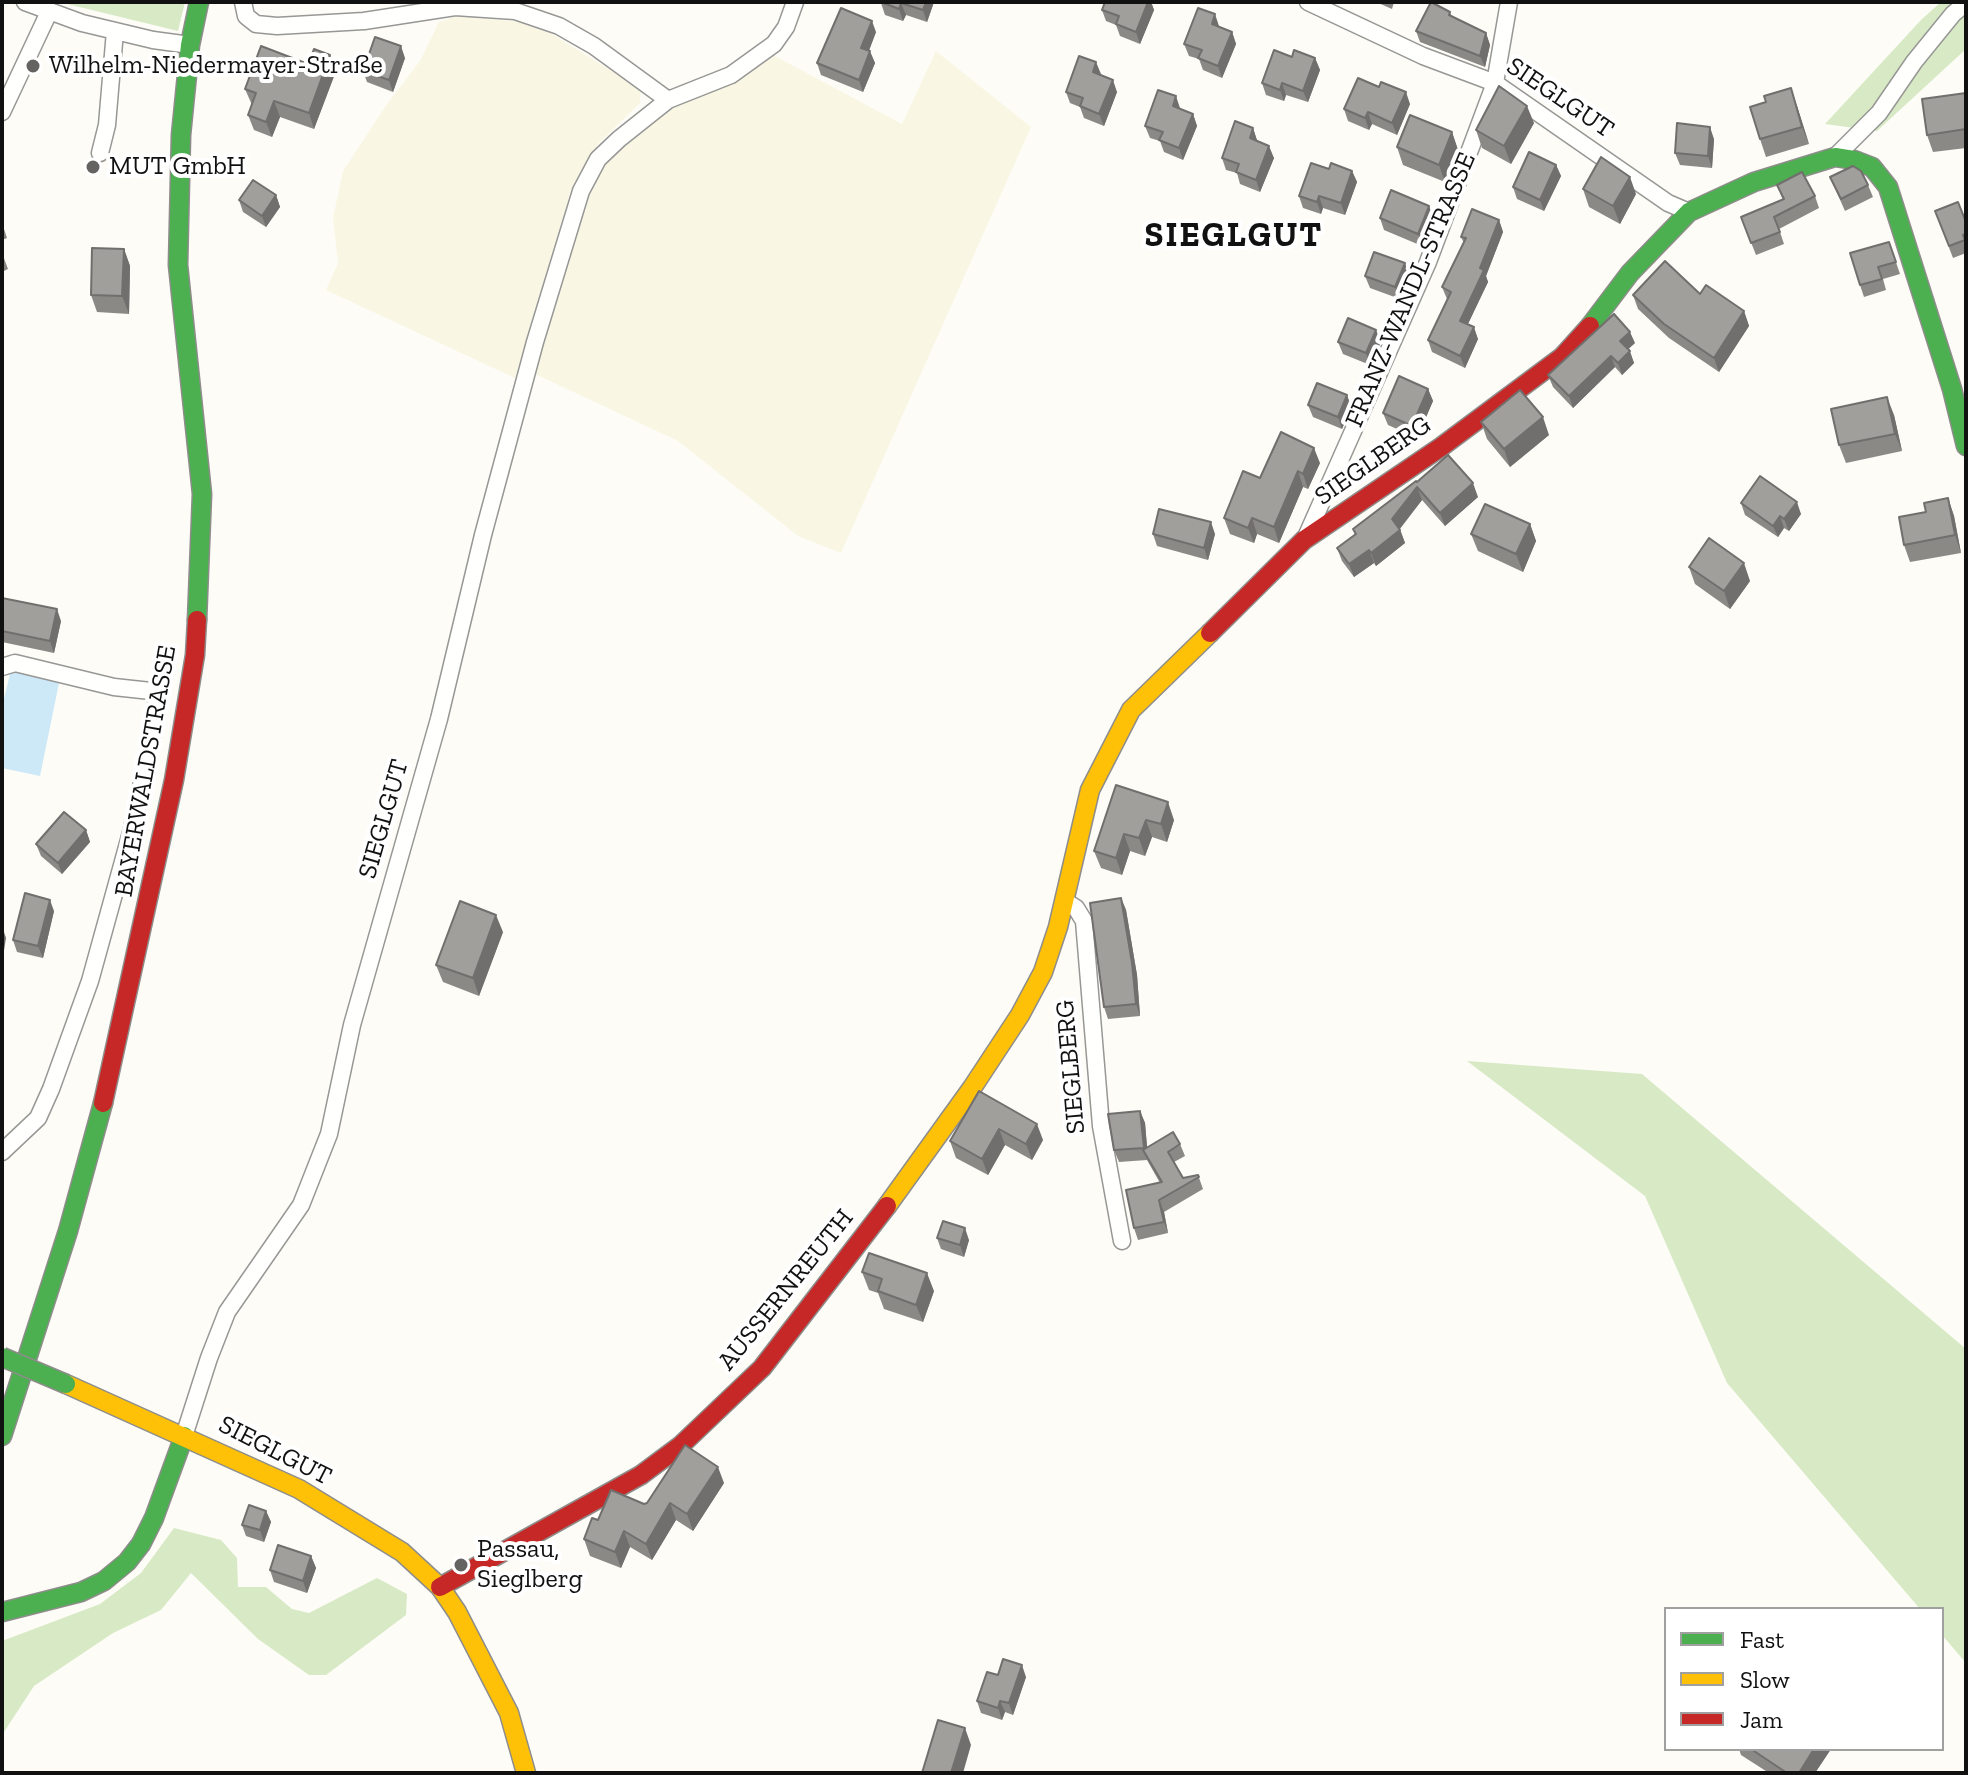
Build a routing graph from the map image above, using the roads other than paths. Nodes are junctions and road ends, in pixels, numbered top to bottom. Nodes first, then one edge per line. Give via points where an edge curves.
1 (25, 2) edge
2 (199, 2) edge
3 (243, 2) edge
4 (795, 2) edge
5 (1308, 2) edge
6 (1509, 2) edge
7 (1966, 3) edge
8 (49, 12) junction
9 (115, 31) junction
10 (190, 45) junction
11 (1495, 83) junction
12 (668, 100) junction
13 (2, 112) edge
14 (100, 153) dead end
15 (1835, 157) junction
16 (1689, 212) junction
17 (1966, 446) edge
18 (1304, 540) junction
19 (2, 667) edge
20 (1065, 901) junction
21 (2, 1152) edge
22 (1122, 1241) dead end
23 (2, 1357) edge
24 (2, 1436) edge
25 (184, 1436) junction
26 (440, 1587) junction
27 (2, 1592) edge
28 (30, 1604) junction
29 (2, 1612) edge
30 (526, 1773) edge

1 - 8 street
2 - 10 street, BAYERWALDSTRASSE
3 - 12 street via 246,16 256,24 277,26 364,21 455,7 515,11 582,40
4 - 12 street, SIEGLGUT via 786,27 756,58 731,75
5 - 11 street, SIEGLGUT
6 - 11 street, FRANZ-WANDL-STRASSE
7 - 15 street via 1914,62 1879,113
8 - 9 street
8 - 13 street
9 - 10 street
9 - 14 street
10 - 24 street, BAYERWALDSTRASSE via 181,135 178,265 202,494 195,655 174,780 100,1116
11 - 16 street, SIEGLGUT via 1668,203
11 - 18 street, FRANZ-WANDL-STRASSE via 1428,262
12 - 25 street, SIEGLGUT via 598,159 581,191 535,342 439,719 352,1025 329,1134 301,1205 227,1312
15 - 16 street, SIEGLBERG via 1754,182
15 - 17 street via 1872,167 1888,187
16 - 18 street, SIEGLBERG via 1630,273 1562,357
18 - 20 street, SIEGLBERG via 1131,710 1090,790
19 - 21 street via 26,665 151,691 157,699 132,829 90,981 38,1118
20 - 22 street, SIEGLBERG via 1084,921 1101,1126
20 - 26 street, AUSSERNREUTH via 1043,972 1020,1015 873,1226 762,1368 680,1446 641,1475
23 - 25 street, bridge
25 - 26 street, SIEGLGUT via 299,1489 402,1552
25 - 28 street via 154,1518 127,1562 81,1592
26 - 30 street, SIEGLGUT via 509,1713
27 - 28 street
28 - 29 street

